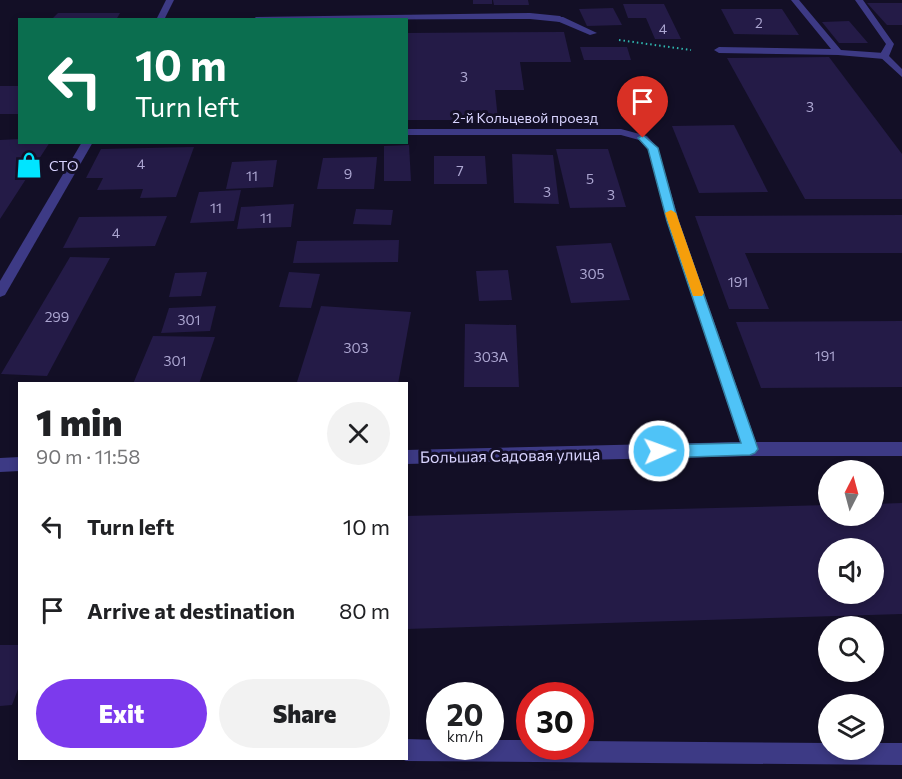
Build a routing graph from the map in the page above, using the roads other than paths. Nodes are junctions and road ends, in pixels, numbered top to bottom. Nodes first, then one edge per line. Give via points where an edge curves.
1 (170, 0) edge
2 (795, 0) edge
3 (859, 0) edge
4 (161, 18) edge
5 (393, 18) edge
6 (593, 33) road end
7 (719, 50) road end
8 (838, 52) junction
9 (884, 56) junction
10 (902, 74) edge
11 (408, 132) edge
12 (87, 144) edge
13 (0, 292) edge
14 (750, 449) junction
15 (902, 449) edge
16 (408, 458) edge
17 (18, 464) edge
18 (0, 465) edge
19 (408, 750) edge
20 (902, 754) edge

1 - 4 street
2 - 8 street
3 - 9 street via 890,44
5 - 6 street via 530,16 560,19
7 - 8 street
8 - 9 street
9 - 10 street
11 - 14 street, 2-й Кольцевой проезд via 621,132 643,138 653,148 673,221
12 - 13 street
14 - 15 street, Большая Садовая улица
14 - 16 street, Большая Садовая улица
17 - 18 street
19 - 20 street

